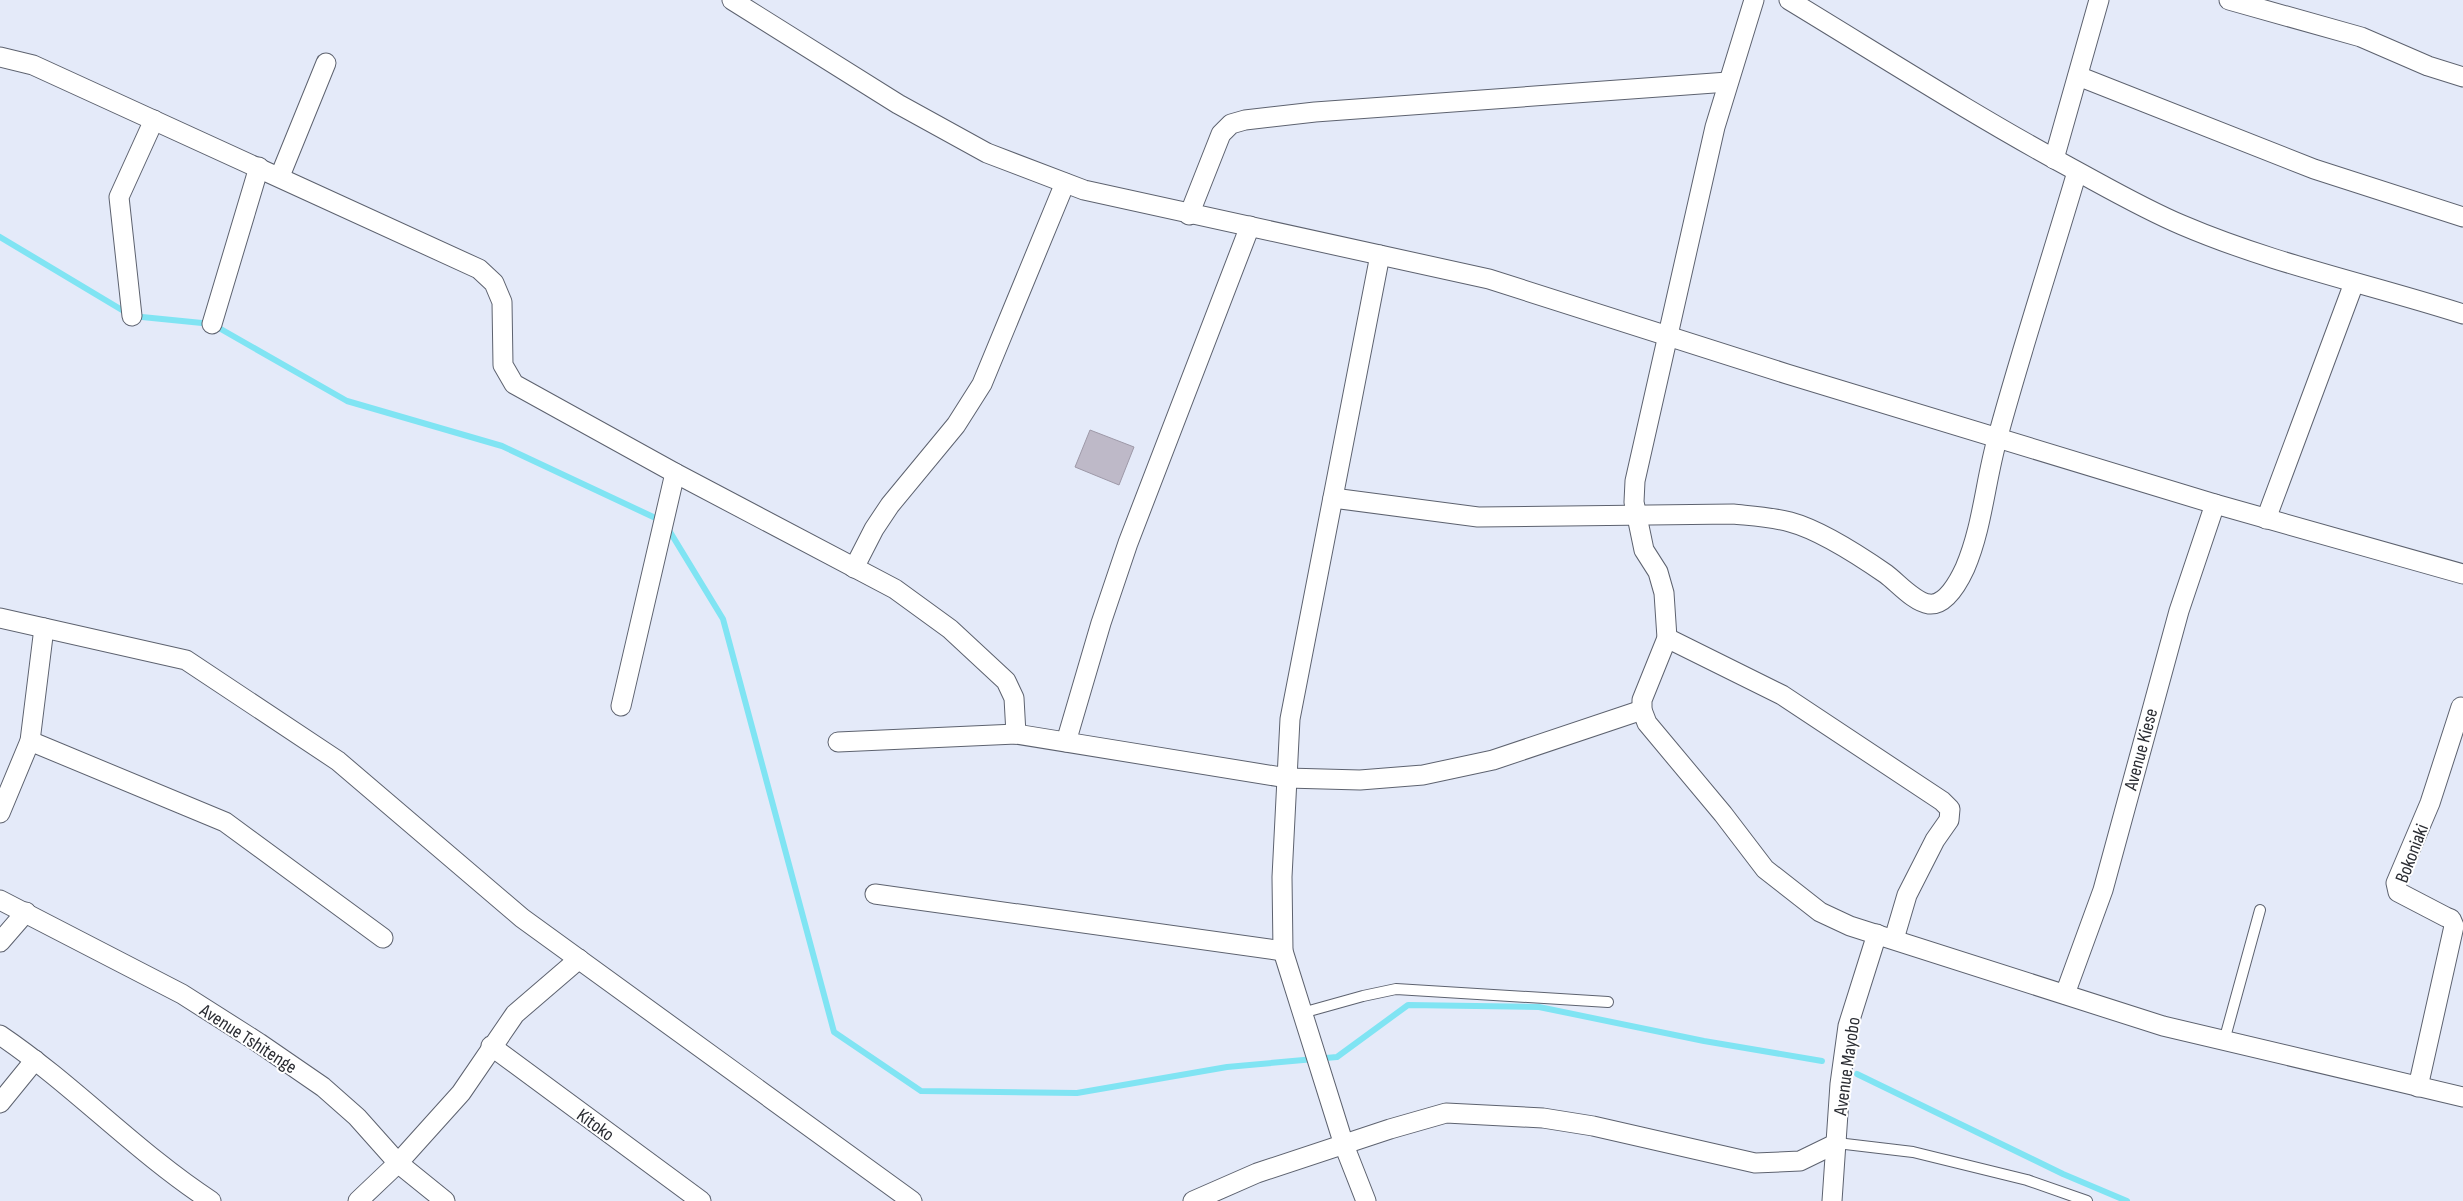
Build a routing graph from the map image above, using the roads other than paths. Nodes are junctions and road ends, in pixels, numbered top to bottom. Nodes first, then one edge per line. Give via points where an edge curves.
1 (732, 0) edge
2 (1754, 0) edge
3 (1789, 0) edge
4 (2099, 0) edge
5 (2229, 0) edge
6 (0, 56) edge
7 (326, 63) dead end
8 (2078, 76) junction
9 (2463, 77) edge
10 (1728, 82) junction
11 (154, 120) junction
12 (2054, 159) junction
13 (259, 167) junction
14 (2077, 172) junction
15 (280, 176) junction
16 (1065, 183) junction
17 (1189, 215) junction
18 (2463, 217) edge
19 (1250, 226) junction
20 (1380, 255) junction
21 (2354, 283) junction
22 (2463, 314) edge
23 (132, 316) dead end
24 (212, 324) dead end
25 (1668, 336) junction
26 (1997, 438) junction
27 (674, 472) junction
28 (1333, 498) junction
29 (2215, 504) junction
30 (1637, 516) junction
31 (2266, 519) junction
32 (854, 568) junction
33 (2463, 574) edge
34 (0, 618) edge
35 (44, 628) junction
36 (1667, 638) junction
37 (621, 706) dead end
38 (2461, 707) dead end
39 (1642, 710) junction
40 (1016, 734) junction
41 (30, 741) junction
42 (838, 742) dead end
43 (1066, 742) junction
44 (1287, 778) junction
45 (0, 813) edge
46 (875, 894) dead end
47 (0, 900) edge
48 (2260, 910) dead end
49 (26, 912) junction
50 (1885, 937) junction
51 (383, 938) dead end
52 (0, 942) edge
53 (1283, 951) junction
54 (579, 959) junction
55 (2065, 994) junction
56 (1608, 1002) dead end
57 (1302, 1013) junction
58 (0, 1035) edge
59 (2224, 1041) junction
60 (491, 1046) junction
61 (35, 1060) junction
62 (2418, 1087) junction
63 (2463, 1096) edge
64 (0, 1103) edge
65 (1837, 1143) junction
66 (1344, 1146) junction
67 (398, 1164) junction
68 (199, 1199) edge
69 (358, 1201) edge
70 (444, 1201) edge
71 (701, 1201) edge
72 (912, 1201) edge
73 (1193, 1201) edge
74 (1366, 1201) edge
75 (1832, 1201) edge
76 (2087, 1201) edge

1 - 16 street via 898,104 979,149
2 - 10 street
3 - 12 street
4 - 8 street
5 - 9 street via 2361,37 2428,66
6 - 11 street via 33,65
7 - 15 street
8 - 12 street
8 - 18 street via 2314,169
10 - 17 street via 1245,120 1231,124 1221,134
10 - 25 street
11 - 13 street
11 - 23 street via 119,197
12 - 14 street
13 - 15 street
13 - 24 street
14 - 21 street via 2181,225 2243,249
14 - 26 street
15 - 27 street via 479,268 494,283 502,302 503,365 514,384
16 - 17 street
16 - 32 street via 982,384 956,425 890,505
17 - 19 street
19 - 20 street
19 - 43 street via 1128,543
20 - 25 street via 1488,280
20 - 28 street
21 - 22 street
21 - 31 street
25 - 26 street
25 - 30 street via 1635,481
26 - 29 street
26 - 30 street via 1980,525 1964,570 1949,595 1940,602 1930,604 1919,600 1840,545 1791,522 1733,514
27 - 32 street
27 - 37 street
28 - 30 street via 1478,517
28 - 44 street via 1290,719
29 - 31 street
29 - 55 street, Avenue Kiese via 2179,611 2103,890
30 - 36 street via 1644,550 1658,572 1664,594
31 - 33 street
32 - 40 street via 895,589 950,630 1006,681 1014,698
34 - 35 street
35 - 41 street
35 - 54 street via 186,660 338,761 522,918
36 - 39 street via 1642,700
36 - 50 street, Avenue Mayobo via 1782,695 1950,809 1949,820 1935,840
38 - 62 street, Bokoniaki via 2430,803 2396,883 2398,892 2451,919 2454,926
39 - 44 street via 1493,760 1423,775 1360,780
39 - 50 street via 1660,742 1723,814 1765,869 1820,912
40 - 42 street
40 - 43 street
41 - 45 street
41 - 51 street via 225,822
43 - 44 street
44 - 53 street via 1282,877
46 - 53 street
47 - 49 street, Avenue Tshitenge
48 - 59 lane
49 - 52 street
49 - 67 street, Avenue Tshitenge via 182,994 275,1054 323,1087 357,1117
50 - 55 street
50 - 65 street, Avenue Mayobo via 1848,1026 1840,1084
53 - 57 street
54 - 60 street via 515,1014
54 - 72 street
55 - 59 street via 2163,1026
56 - 57 lane via 1396,989
57 - 66 street
58 - 61 street
59 - 62 street
60 - 67 street via 461,1093
60 - 71 street, Kitoko
61 - 64 street
61 - 68 street
62 - 63 street
65 - 66 street via 1800,1161 1755,1162 1576,1124 1527,1117 1446,1113 1390,1128
65 - 75 street, Avenue Mayobo
65 - 76 lane via 1913,1152 2026,1180
66 - 73 street via 1257,1173
66 - 74 street
67 - 69 street
67 - 70 street, Avenue Tshitenge

